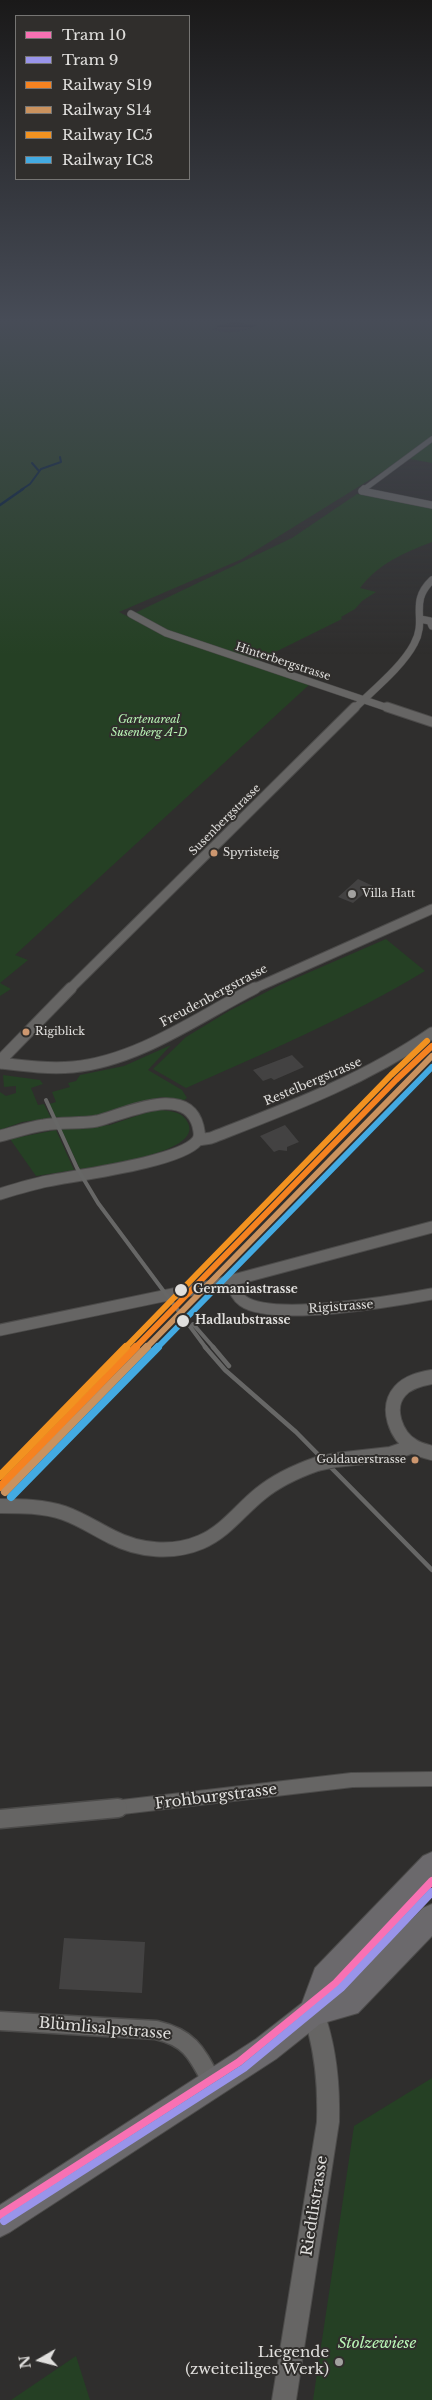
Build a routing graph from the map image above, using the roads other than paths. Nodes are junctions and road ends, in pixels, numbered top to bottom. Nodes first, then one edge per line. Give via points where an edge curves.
1 (432, 439) edge
2 (432, 505) edge
3 (432, 580) edge
4 (429, 586) edge
5 (131, 614) dead end
6 (420, 619) junction
7 (432, 626) edge
8 (363, 700) junction
9 (432, 722) edge
10 (432, 910) edge
11 (432, 1033) edge
12 (0, 1062) edge
13 (0, 1136) edge
14 (198, 1140) junction
15 (0, 1194) edge
16 (432, 1228) edge
17 (231, 1281) junction
18 (432, 1294) edge
19 (0, 1330) edge
20 (432, 1376) edge
21 (413, 1446) junction
22 (432, 1453) edge
23 (0, 1506) edge
24 (432, 1779) edge
25 (0, 1819) edge
26 (432, 1866) edge
27 (432, 1916) edge
28 (313, 2012) junction
29 (0, 2021) edge
30 (213, 2084) junction
31 (0, 2222) edge
32 (284, 2400) edge

1 - 2 street via 362,492
3 - 4 street, Susenbergstrasse
4 - 6 street, Susenbergstrasse via 417,604
5 - 8 street, Hinterbergstrasse via 190,642
6 - 7 street via 430,621
6 - 8 street, Susenbergstrasse via 418,636 410,652
8 - 9 street, Hinterbergstrasse
8 - 12 street, Susenbergstrasse via 32,1026
10 - 12 street, Freudenbergstrasse via 267,981 128,1054 96,1064 57,1070 22,1068
11 - 14 street, Restelbergstrasse via 406,1052 349,1081 211,1138
13 - 14 street via 44,1125 96,1121 147,1105 166,1103 186,1108 194,1115 200,1134
14 - 15 street via 176,1153 140,1164 45,1181
16 - 17 street
17 - 18 street, Rigistrasse via 244,1302 293,1309 365,1307
17 - 19 street
20 - 21 street via 415,1379 403,1387 395,1395 392,1406 397,1428
21 - 22 street
21 - 23 street, bridge via 390,1454 336,1460 302,1470 260,1494 223,1529 201,1542 167,1549 125,1544 64,1513
24 - 25 street, Frohburgstrasse via 411,1777 331,1783 174,1803
26 - 28 main road via 324,1977
27 - 28 main road via 348,2003
28 - 30 main road
28 - 32 street, Riedtlistrasse via 329,2086 328,2122
29 - 30 street, Blümlisalpstrasse via 174,2034 190,2043
30 - 31 main road

